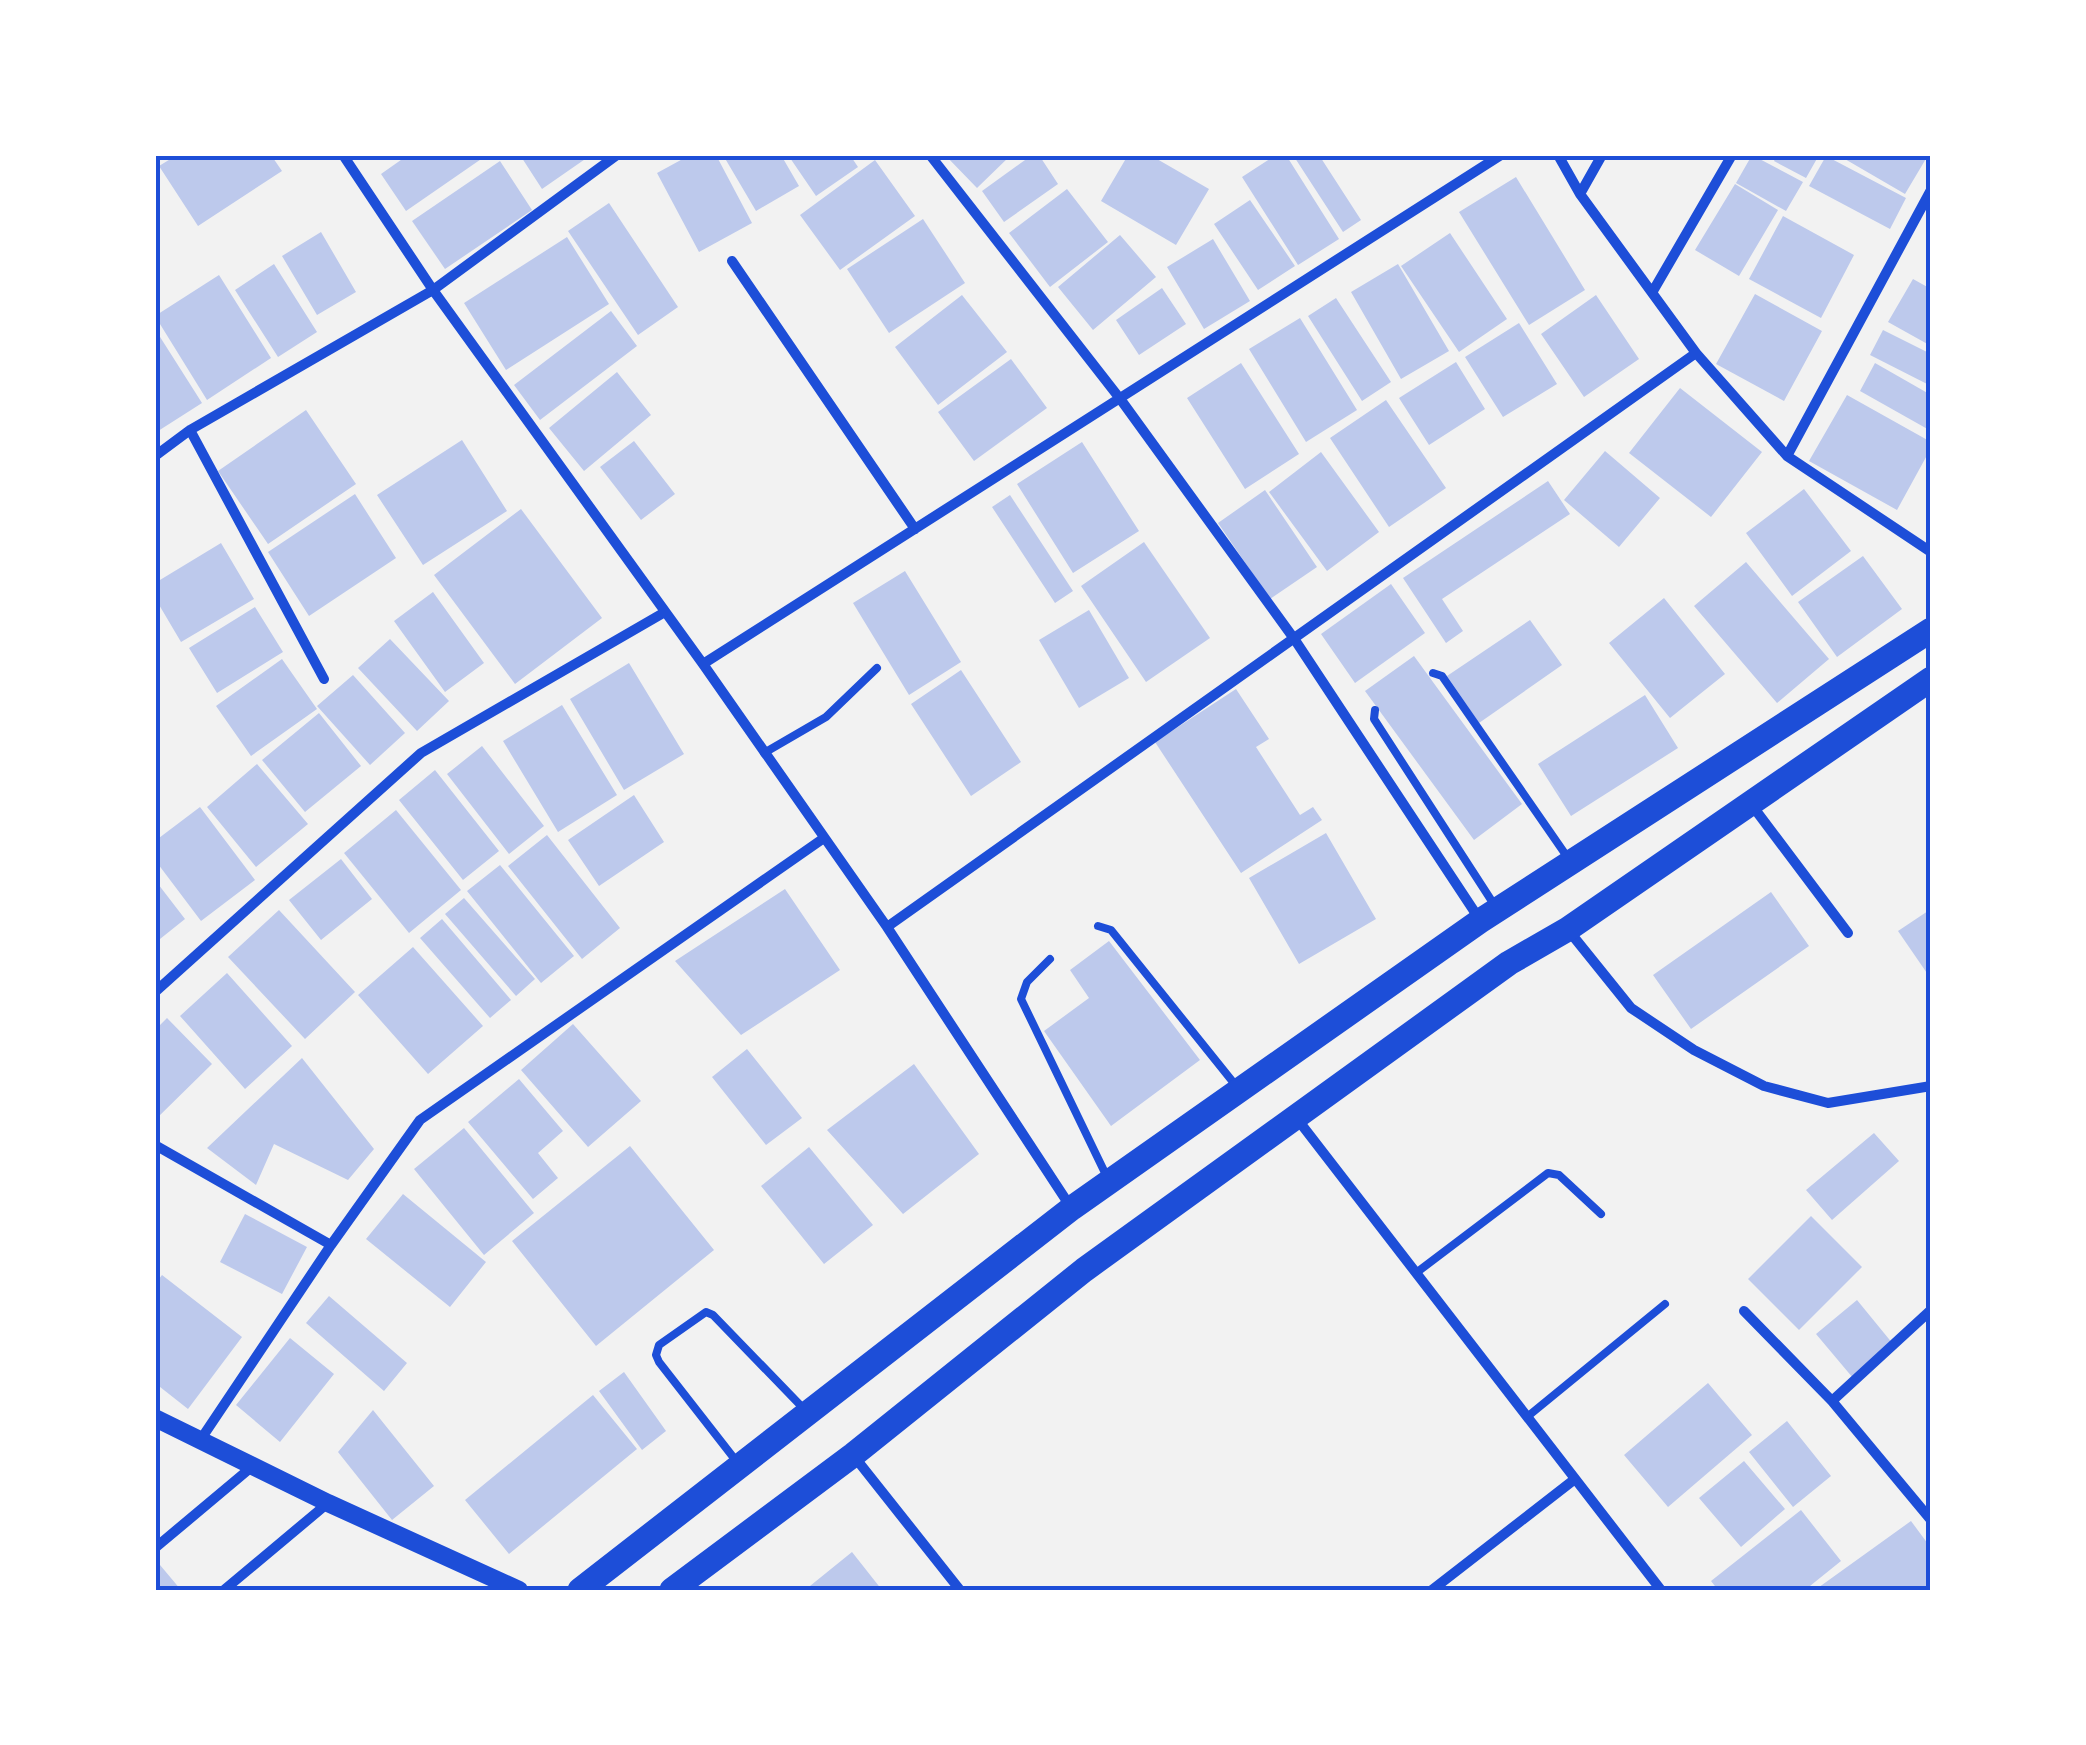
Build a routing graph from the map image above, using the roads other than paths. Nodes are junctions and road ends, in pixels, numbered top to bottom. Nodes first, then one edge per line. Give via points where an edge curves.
1 (342, 155) edge
2 (616, 155) edge
3 (930, 155) edge
4 (1502, 155) edge
5 (1558, 155) edge
6 (1602, 155) edge
7 (1732, 155) edge
8 (1931, 190) edge
9 (1580, 194) junction
10 (732, 261) dead end
11 (433, 290) junction
12 (1653, 291) junction
13 (1696, 353) junction
14 (1121, 400) junction
15 (190, 430) junction
16 (155, 456) edge
17 (1788, 456) junction
18 (915, 530) junction
19 (1931, 552) edge
20 (664, 612) junction
21 (1931, 630) edge
22 (1295, 640) junction
23 (702, 664) junction
24 (877, 668) dead end
25 (1433, 673) dead end
26 (1931, 679) edge
27 (324, 680) dead end
28 (1374, 710) dead end
29 (764, 753) junction
30 (1750, 803) junction
31 (824, 838) junction
32 (1571, 862) junction
33 (1489, 916) junction
34 (1098, 926) dead end
35 (888, 927) junction
36 (1568, 929) junction
37 (1848, 933) dead end
38 (1050, 959) dead end
39 (155, 992) edge
40 (1931, 1086) edge
41 (1240, 1090) junction
42 (1298, 1119) junction
43 (155, 1146) edge
44 (1109, 1182) junction
45 (1072, 1208) junction
46 (1601, 1214) dead end
47 (330, 1245) junction
48 (1416, 1272) junction
49 (1664, 1304) dead end
50 (1931, 1310) edge
51 (1744, 1312) dead end
52 (1832, 1401) junction
53 (808, 1413) junction
54 (1527, 1417) junction
55 (155, 1418) edge
56 (201, 1439) junction
57 (853, 1454) junction
58 (255, 1465) junction
59 (740, 1466) junction
60 (1575, 1479) junction
61 (328, 1503) junction
62 (1931, 1520) edge
63 (155, 1548) edge
64 (224, 1590) edge
65 (519, 1590) edge
66 (580, 1590) edge
67 (672, 1590) edge
68 (960, 1590) edge
69 (1432, 1590) edge
70 (1661, 1590) edge

1 - 11 street
2 - 11 street
3 - 14 street
4 - 14 street
5 - 9 street
6 - 9 street
7 - 12 street
8 - 17 street
9 - 12 street
10 - 18 street
11 - 15 street
11 - 20 street
12 - 13 street
13 - 17 street
13 - 22 street
14 - 18 street
14 - 22 street
15 - 16 street
15 - 27 street
17 - 19 street
18 - 23 street
20 - 23 street
20 - 39 street via 421,753
21 - 32 main road
22 - 33 street
22 - 35 street
23 - 29 street
24 - 29 lane via 826,717
25 - 32 lane via 1442,676
26 - 30 main road
28 - 33 lane
29 - 31 street
30 - 36 main road
30 - 37 street
31 - 35 street
31 - 47 street via 420,1120
32 - 33 main road
33 - 41 main road
34 - 41 lane via 1111,930
35 - 45 street
36 - 40 street via 1632,1008 1764,1086 1828,1103
36 - 42 main road via 1510,963
38 - 44 lane via 1027,982 1021,999
41 - 44 main road
42 - 48 street
42 - 57 main road via 1084,1270
43 - 47 street
44 - 45 main road
45 - 53 main road
46 - 48 lane via 1548,1173
47 - 56 street
48 - 54 street
49 - 54 lane
50 - 52 street
51 - 52 street
52 - 62 street
53 - 59 main road
53 - 59 lane via 713,1315 706,1312 659,1345 659,1362
54 - 60 street
55 - 56 street
56 - 58 street
57 - 67 main road
57 - 68 street
58 - 61 street
58 - 63 street
59 - 66 main road
60 - 69 street
60 - 70 street
61 - 64 street
61 - 65 street

